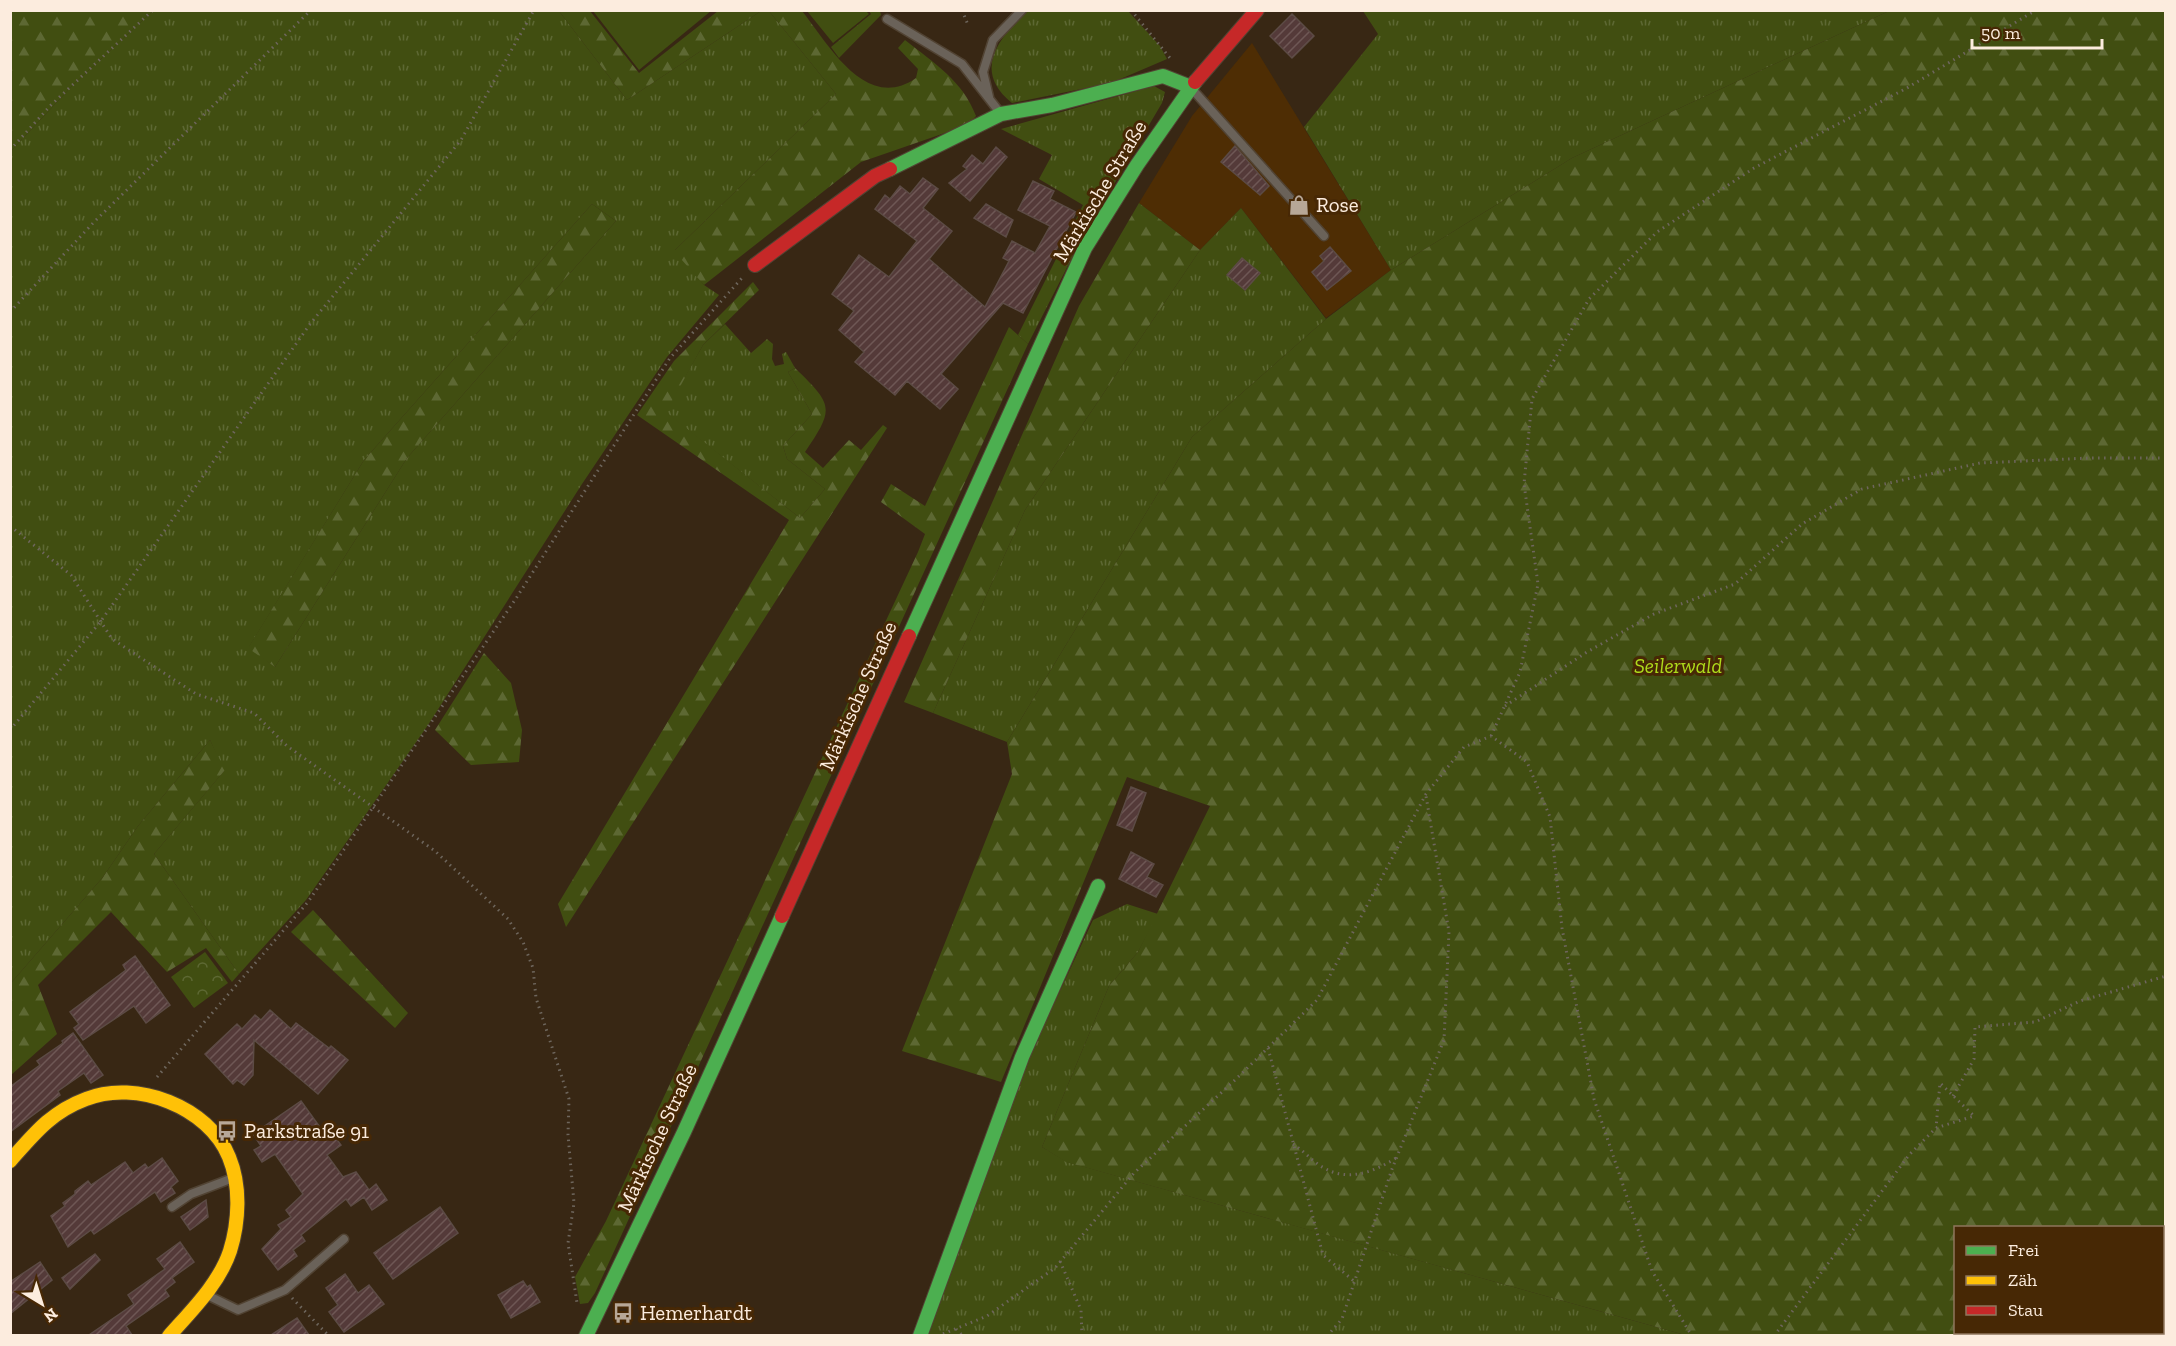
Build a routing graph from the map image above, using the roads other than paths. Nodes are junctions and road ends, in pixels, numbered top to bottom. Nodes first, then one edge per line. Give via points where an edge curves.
1 (1022, 10) edge
2 (1257, 11) edge
3 (887, 19) dead end
4 (1191, 87) junction
5 (990, 103) junction
6 (1001, 114) junction
7 (1324, 236) dead end
8 (756, 265) road end
9 (1098, 886) dead end
10 (10, 1161) edge
11 (236, 1177) junction
12 (172, 1207) dead end
13 (344, 1239) dead end
14 (204, 1294) junction
15 (589, 1330) edge
16 (169, 1335) edge
17 (920, 1335) edge

1 - 5 lane via 993,40 982,72
2 - 4 main road, Märkische Straße
3 - 5 lane via 962,64
4 - 6 main road, Märkische Straße via 1163,76
4 - 7 lane
4 - 15 main road, Märkische Straße via 1084,248 684,1132
5 - 6 lane
6 - 8 main road, Märkische Straße via 874,176
9 - 17 main road via 1022,1057
10 - 11 main road via 44,1122 71,1103 107,1091 144,1092 177,1104 207,1126 227,1152
11 - 12 lane via 191,1194
11 - 14 main road via 237,1227 230,1253
13 - 14 lane via 285,1290 237,1310
14 - 16 main road

